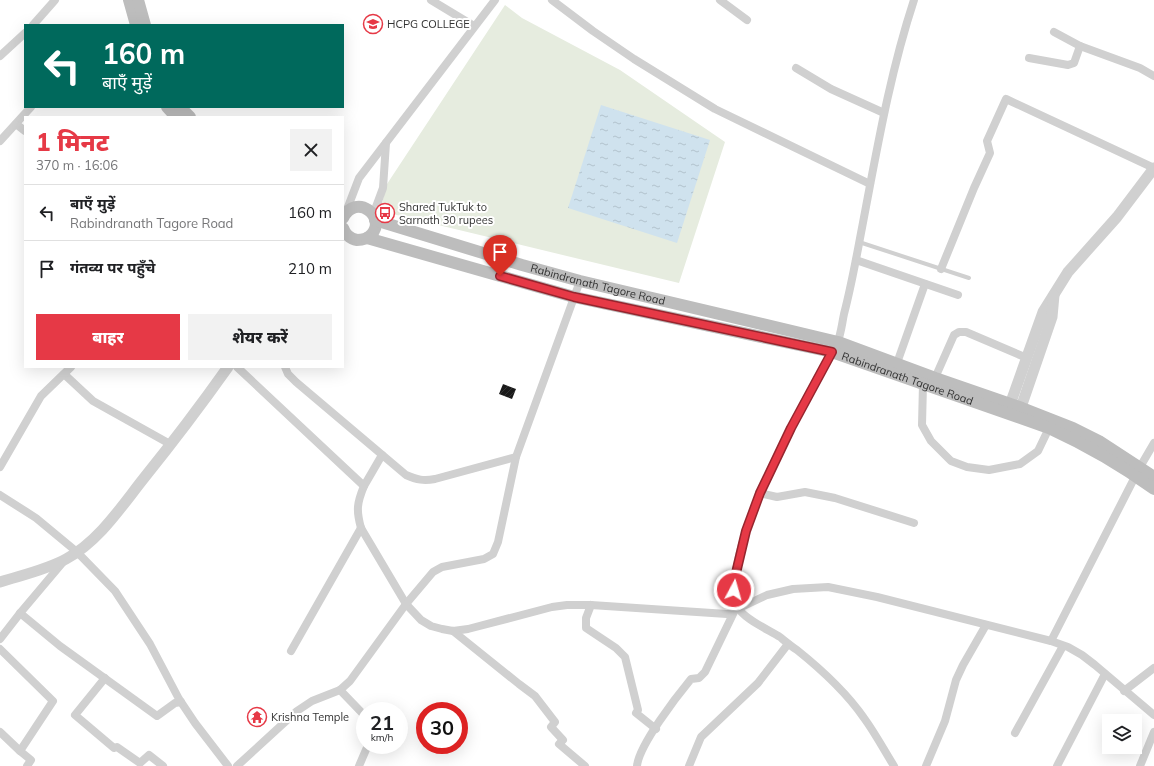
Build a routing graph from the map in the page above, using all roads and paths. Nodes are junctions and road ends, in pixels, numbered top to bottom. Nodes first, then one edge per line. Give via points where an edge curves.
1 (55, 0) edge
2 (129, 0) edge
3 (138, 0) edge
4 (431, 0) edge
5 (495, 0) edge
6 (552, 0) edge
7 (720, 0) edge
8 (914, 0) edge
9 (747, 20) dead end
10 (34, 24) edge
11 (136, 24) edge
12 (145, 24) edge
13 (474, 26) junction
14 (1054, 32) dead end
15 (24, 35) edge
16 (1080, 46) junction
17 (1, 54) edge
18 (1029, 58) dead end
19 (796, 68) dead end
20 (1154, 76) edge
21 (29, 108) edge
22 (168, 108) edge
23 (181, 108) edge
24 (884, 113) junction
25 (175, 116) edge
26 (189, 116) edge
27 (16, 124) junction
28 (24, 130) edge
29 (0, 141) edge
30 (386, 142) junction
31 (1154, 168) edge
32 (870, 184) junction
33 (344, 216) edge
34 (374, 217) junction
35 (344, 230) edge
36 (367, 238) junction
37 (859, 242) junction
38 (856, 260) junction
39 (941, 269) junction
40 (969, 278) dead end
41 (580, 281) junction
42 (925, 284) junction
43 (1055, 293) junction
44 (958, 295) dead end
45 (574, 297) junction
46 (835, 347) junction
47 (1027, 358) junction
48 (897, 363) junction
49 (70, 368) edge
50 (227, 368) edge
51 (238, 368) edge
52 (285, 368) edge
53 (64, 374) junction
54 (935, 378) junction
55 (923, 384) junction
56 (1014, 410) junction
57 (1050, 428) junction
58 (1154, 443) edge
59 (170, 444) junction
60 (382, 455) junction
61 (516, 457) junction
62 (0, 467) edge
63 (1137, 471) junction
64 (1154, 477) edge
65 (364, 486) junction
66 (1154, 489) edge
67 (760, 493) junction
68 (0, 495) edge
69 (914, 524) dead end
70 (361, 528) junction
71 (77, 552) junction
72 (66, 559) junction
73 (0, 582) edge
74 (406, 604) junction
75 (591, 605) junction
76 (736, 611) junction
77 (20, 613) junction
78 (986, 625) junction
79 (453, 631) junction
80 (0, 639) edge
81 (1051, 641) junction
82 (788, 644) junction
83 (1063, 646) junction
84 (0, 649) edge
85 (291, 651) dead end
86 (1154, 668) edge
87 (1106, 674) junction
88 (105, 678) junction
89 (340, 690) junction
90 (1124, 690) junction
91 (181, 702) junction
92 (356, 707) edge
93 (1154, 715) edge
94 (656, 729) junction
95 (0, 732) edge
96 (1154, 732) edge
97 (1015, 733) dead end
98 (20, 751) junction
99 (364, 754) edge
100 (27, 766) edge
101 (163, 766) edge
102 (228, 766) edge
103 (237, 766) edge
104 (359, 766) edge
105 (585, 766) edge
106 (637, 766) edge
107 (689, 766) edge
108 (894, 766) edge
109 (926, 766) edge
110 (1057, 766) edge
111 (1140, 766) edge

1 - 10 street
2 - 11 main road
3 - 12 main road
4 - 13 street
5 - 13 street
6 - 32 street via 628,55 715,108
7 - 9 street
8 - 24 street
13 - 30 street
14 - 16 street
15 - 17 street
16 - 18 street via 1074,63 1068,65
16 - 20 street via 1140,68
19 - 24 street via 831,90
21 - 27 street
22 - 25 main road
23 - 26 main road
24 - 32 street
27 - 28 street
27 - 29 street
30 - 33 street via 359,178
30 - 34 street via 383,188
31 - 39 street via 1006,99 987,140 990,153
31 - 43 street via 1117,216 1068,272
32 - 37 street
33 - 34 main road, Rabindranath Tagore Road via 355,207 360,207 365,208
34 - 36 main road via 374,230
34 - 41 main road, Rabindranath Tagore Road
35 - 36 main road, Rabindranath Tagore Road via 352,239
36 - 45 main road, Rabindranath Tagore Road
37 - 38 street
37 - 39 lane
38 - 42 street
38 - 46 street
39 - 40 lane
41 - 45 street
41 - 46 main road, Rabindranath Tagore Road
42 - 44 street
42 - 48 street
43 - 47 street via 1043,312
43 - 56 street via 1052,317
45 - 46 main road, Rabindranath Tagore Road
45 - 61 street
46 - 48 main road, Rabindranath Tagore Road
46 - 55 main road, Rabindranath Tagore Road
46 - 67 street via 791,428
47 - 54 street via 966,332 959,332 954,335
47 - 56 street
48 - 54 main road, Rabindranath Tagore Road
49 - 53 street
50 - 59 street
51 - 65 street
52 - 60 street via 296,382
53 - 59 street via 93,400
53 - 62 street via 41,396
54 - 56 main road, Rabindranath Tagore Road
55 - 56 main road, Rabindranath Tagore Road
55 - 57 street via 922,426 931,441 950,461 967,467 989,470 1020,464 1038,451
56 - 57 main road, Rabindranath Tagore Road
56 - 63 main road, Rabindranath Tagore Road via 1073,428 1098,441
57 - 63 main road, Rabindranath Tagore Road
58 - 63 street
59 - 71 street via 111,520
60 - 61 street via 406,475 423,481
60 - 65 street
61 - 74 street via 498,542 493,554 484,559 442,567 433,572
63 - 64 main road, Rabindranath Tagore Road
63 - 66 main road, Rabindranath Tagore Road
63 - 81 street
65 - 70 street via 358,501
67 - 69 street via 777,497 805,492
67 - 76 street via 746,531 736,573
68 - 71 street via 36,518
70 - 74 street
70 - 85 street
71 - 72 street
71 - 91 street via 119,597 150,644
72 - 73 street
72 - 77 street
74 - 79 street via 421,620 431,626
74 - 89 street via 350,681
75 - 76 street via 722,615
75 - 79 street via 552,607
75 - 94 street via 586,618 586,628 625,657 638,710 636,714
76 - 78 street via 767,595 828,587
76 - 82 street
76 - 94 street via 705,672 699,678 691,679 671,704
77 - 80 street
77 - 88 street
78 - 81 street
78 - 109 street via 956,680 945,721
79 - 105 street via 535,696 555,722 551,728 563,740 559,744
81 - 83 street
82 - 107 street via 758,683 701,737
82 - 108 street via 837,686 864,718
83 - 87 street via 1082,655
83 - 97 street
84 - 98 street via 53,700
86 - 90 street
87 - 90 street
87 - 110 street
88 - 91 street via 157,716 175,702
88 - 101 street via 75,715 114,748 140,763 149,755
89 - 92 street
89 - 103 street via 312,701 298,711
90 - 93 street
91 - 102 street
94 - 106 street
95 - 98 street
96 - 111 street
98 - 100 street via 30,760
99 - 104 street

